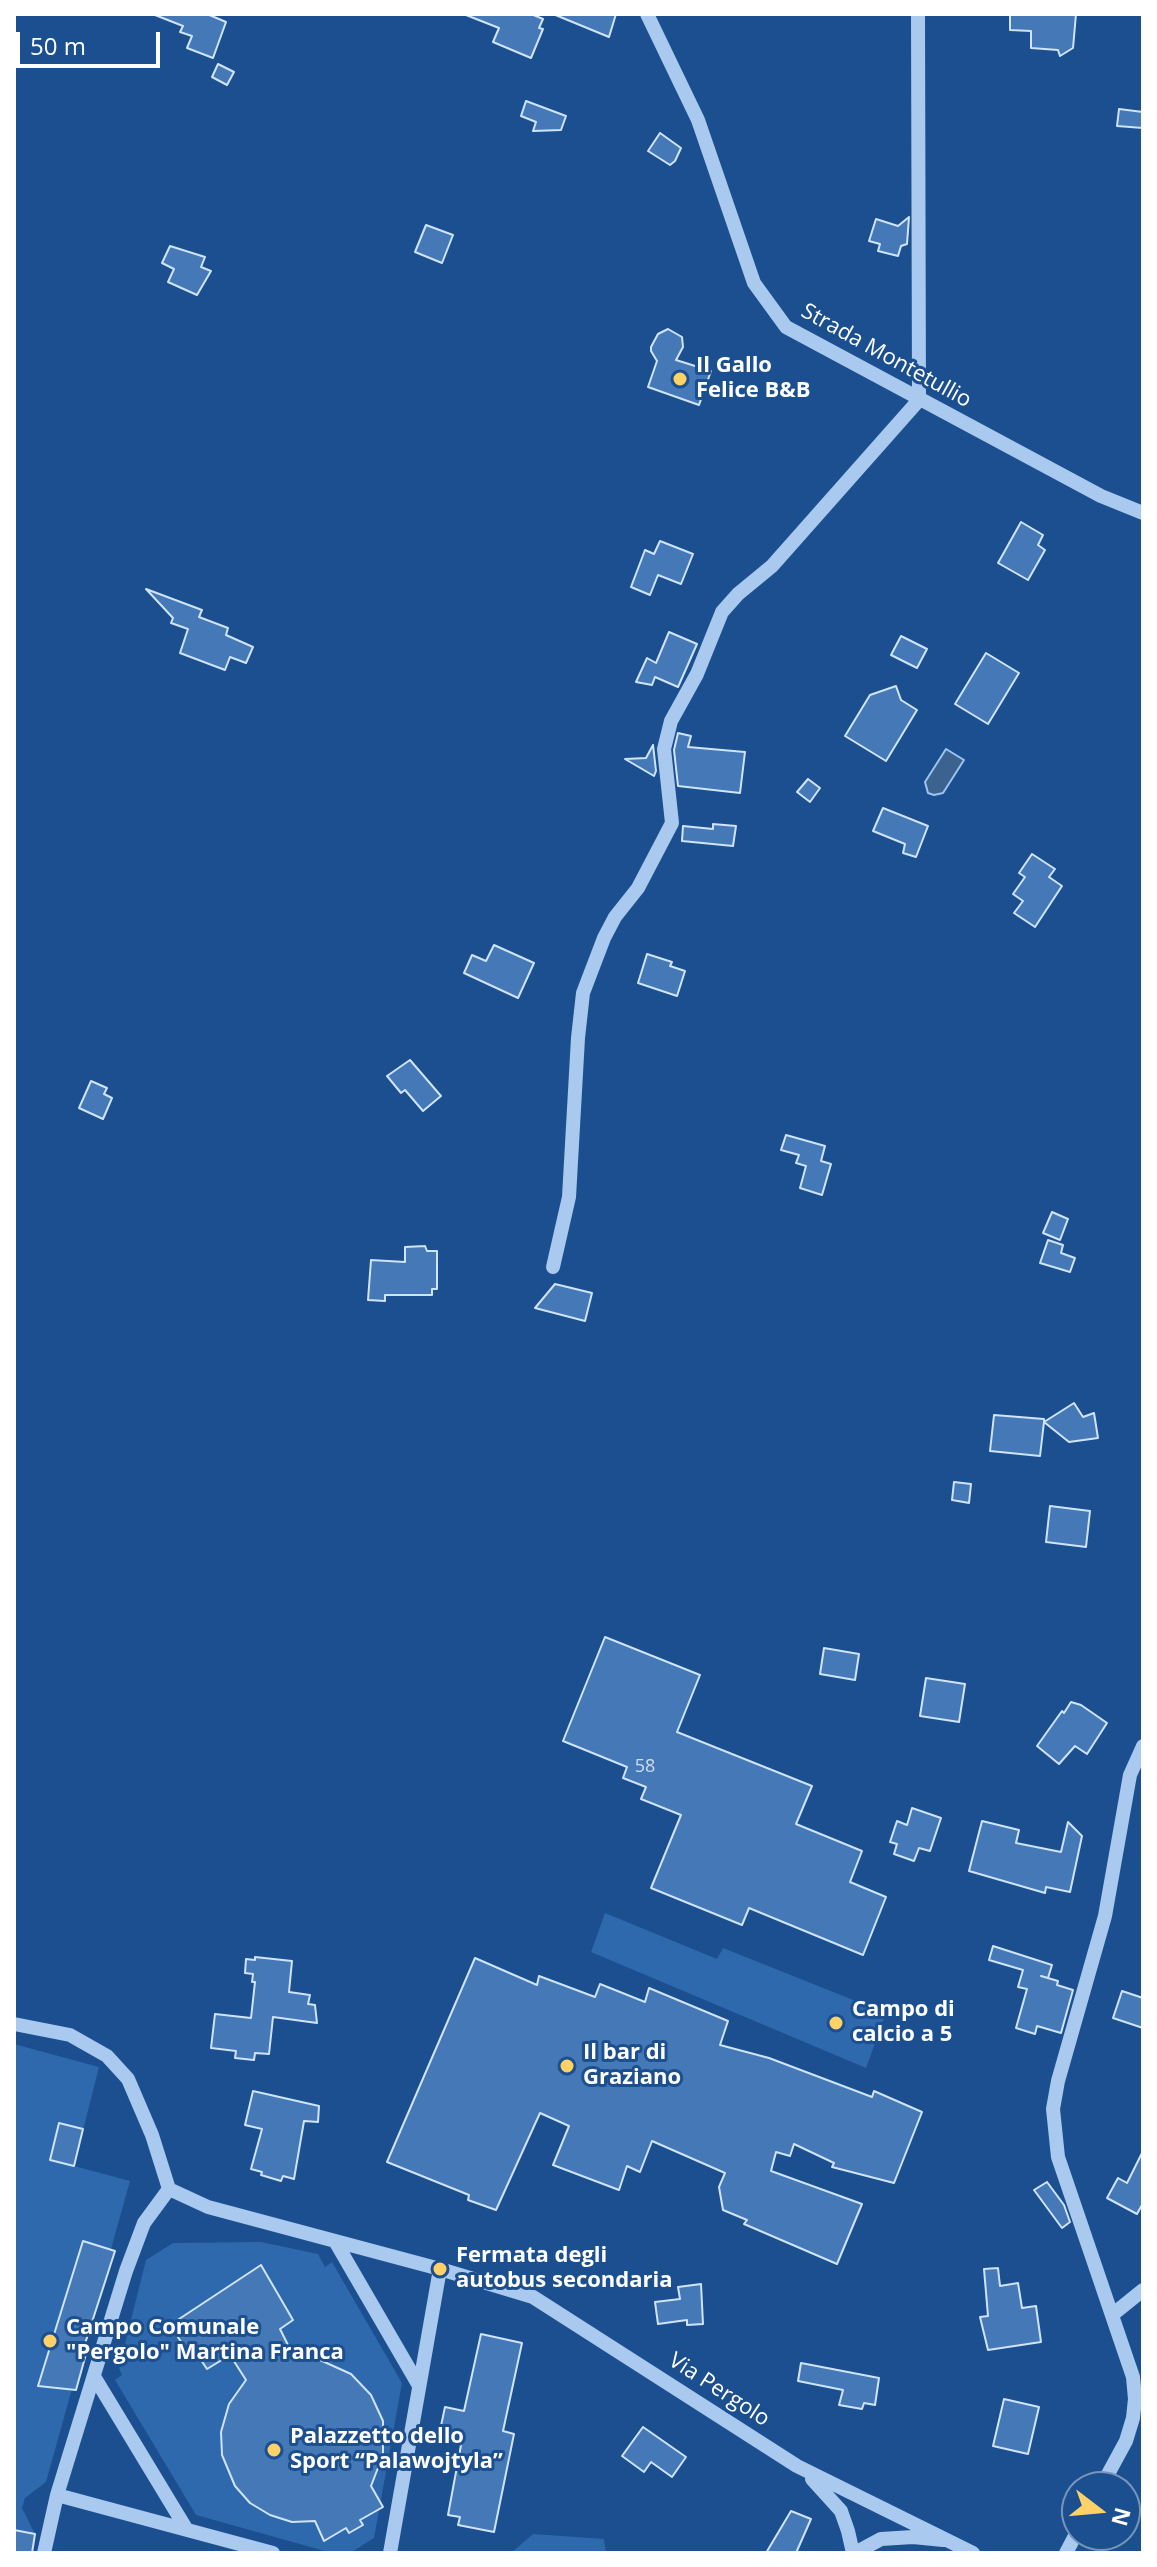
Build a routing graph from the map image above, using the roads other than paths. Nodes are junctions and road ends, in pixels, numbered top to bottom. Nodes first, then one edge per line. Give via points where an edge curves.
1 (647, 14) edge
2 (918, 14) edge
3 (919, 400) junction
4 (1143, 513) edge
5 (553, 1267) dead end
6 (1143, 1746) edge
7 (14, 2024) edge
8 (169, 2189) junction
9 (335, 2241) junction
10 (440, 2269) junction
11 (1143, 2290) edge
12 (1112, 2315) junction
13 (95, 2378) junction
14 (418, 2384) junction
15 (797, 2466) junction
16 (1110, 2471) edge
17 (57, 2495) junction
18 (187, 2530) junction
19 (952, 2541) junction
20 (44, 2553) edge
21 (273, 2553) edge
22 (390, 2553) edge
23 (854, 2553) edge
24 (973, 2553) edge

1 - 3 street, Strada Montetullio via 698,120 754,283 786,327
2 - 3 street
3 - 4 street, Strada Montetullio
3 - 5 street via 772,566 722,612 671,721 664,749 672,823 604,938 583,993 569,1197
6 - 12 street via 1130,1775 1105,1916 1053,2109 1058,2157
7 - 8 street via 70,2035 107,2056 128,2079
8 - 9 street, Via Pergolo via 208,2207
8 - 13 street via 144,2223
9 - 10 street, Via Pergolo
9 - 14 street
10 - 14 street
10 - 15 street, Via Pergolo via 547,2305
11 - 12 street
12 - 16 street via 1135,2399 1126,2441
13 - 17 street
13 - 18 street
14 - 22 street
15 - 19 street, Via Pergolo
15 - 23 street via 841,2511
17 - 18 street
17 - 20 street
18 - 21 street
19 - 23 street via 895,2537
19 - 24 street, Via Pergolo

